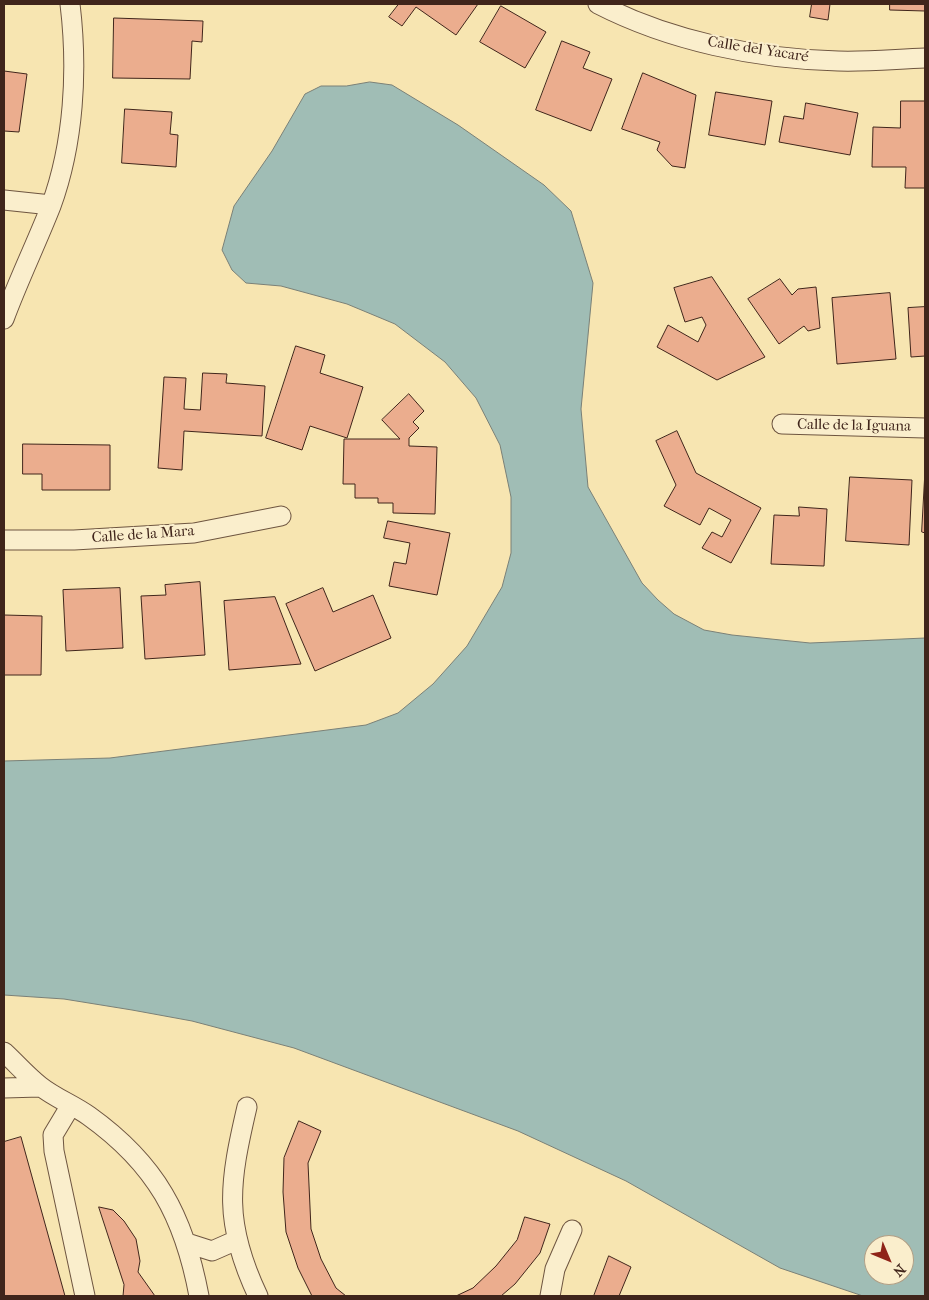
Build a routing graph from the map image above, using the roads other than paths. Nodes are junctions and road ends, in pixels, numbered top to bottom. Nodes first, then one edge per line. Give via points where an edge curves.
1 (70, 4) edge
2 (598, 4) edge
3 (925, 58) edge
4 (4, 200) edge
5 (51, 205) junction
6 (4, 319) edge
7 (782, 424) dead end
8 (925, 428) edge
9 (281, 516) dead end
10 (4, 540) edge
11 (4, 1052) edge
12 (40, 1087) junction
13 (4, 1088) edge
14 (71, 1105) junction
15 (247, 1107) dead end
16 (572, 1230) dead end
17 (237, 1240) junction
18 (187, 1243) junction
19 (85, 1296) edge
20 (199, 1296) edge
21 (258, 1296) edge
22 (550, 1296) edge

1 - 5 street via 74,42 72,101 66,148
2 - 3 street, Calle del Yacaré via 665,31 726,48 790,58 838,61
4 - 5 street
5 - 6 street
7 - 8 street, Calle de la Iguana
9 - 10 street, Calle de la Mara via 194,533 74,540
11 - 12 street
12 - 13 street
12 - 14 street
14 - 18 street via 124,1144 146,1167 165,1195
14 - 19 street via 53,1135 54,1151
15 - 17 street via 232,1186 232,1222
16 - 22 street via 555,1269
17 - 18 street via 212,1251
17 - 21 street
18 - 20 street

